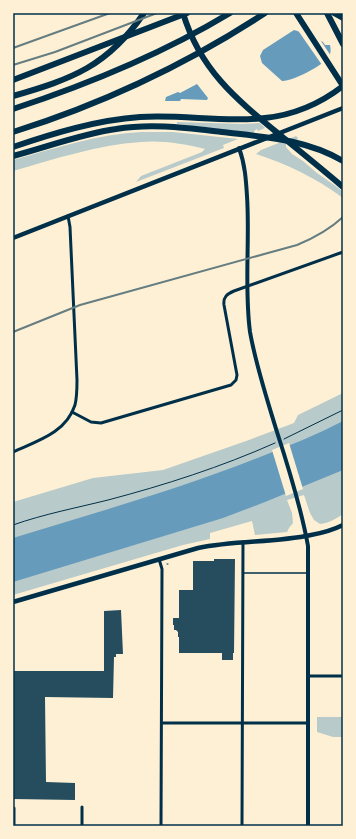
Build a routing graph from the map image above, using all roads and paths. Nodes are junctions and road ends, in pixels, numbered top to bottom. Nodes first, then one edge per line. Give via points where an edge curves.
1 (144, 13) edge
2 (183, 13) edge
3 (187, 13) edge
4 (230, 13) edge
5 (265, 13) edge
6 (296, 13) edge
7 (327, 13) edge
8 (334, 13) edge
9 (343, 18) edge
10 (343, 44) edge
11 (13, 80) edge
12 (343, 86) edge
13 (13, 96) edge
14 (343, 108) edge
15 (13, 109) edge
16 (13, 132) edge
17 (13, 147) edge
18 (239, 148) junction
19 (13, 156) edge
20 (343, 161) edge
21 (343, 187) edge
22 (68, 216) junction
23 (13, 238) edge
24 (343, 252) edge
25 (247, 287) junction
26 (343, 410) edge
27 (72, 412) junction
28 (13, 452) edge
29 (343, 524) edge
30 (13, 525) edge
31 (306, 536) junction
32 (243, 542) junction
33 (159, 559) junction
34 (243, 573) junction
35 (309, 573) junction
36 (13, 602) edge
37 (308, 676) junction
38 (343, 676) edge
39 (162, 723) junction
40 (242, 723) junction
41 (308, 723) junction
42 (82, 807) dead end
43 (14, 808) edge
44 (14, 826) edge
45 (82, 826) edge
46 (162, 826) edge
47 (242, 826) edge
48 (308, 826) edge

1 - 13 highway via 129,34 89,67 53,84
2 - 21 highway via 194,43 227,89
3 - 11 highway
4 - 15 highway via 142,60
5 - 16 highway via 210,47 120,92
6 - 12 highway
7 - 10 highway
8 - 9 highway
12 - 17 highway via 312,104 274,117 129,118 83,126
14 - 18 main road
18 - 22 main road
18 - 25 street via 244,163 248,201
19 - 20 highway via 91,134 131,127 170,126 294,141
22 - 23 main road
22 - 27 street via 77,380 76,402
24 - 25 street
25 - 27 street via 230,293 224,299 238,375 231,385 98,423
25 - 31 street via 249,322 263,386
26 - 30 path via 272,444 208,470
27 - 28 street via 52,435
29 - 31 main road
31 - 32 main road
31 - 35 street
32 - 33 main road via 211,545
32 - 34 street
33 - 36 main road
33 - 39 street via 162,569
34 - 35 lane
34 - 40 street
35 - 37 street
37 - 38 street
37 - 41 street
39 - 40 street
39 - 46 street
40 - 41 street
40 - 47 street
41 - 48 street
42 - 45 street
43 - 44 street

